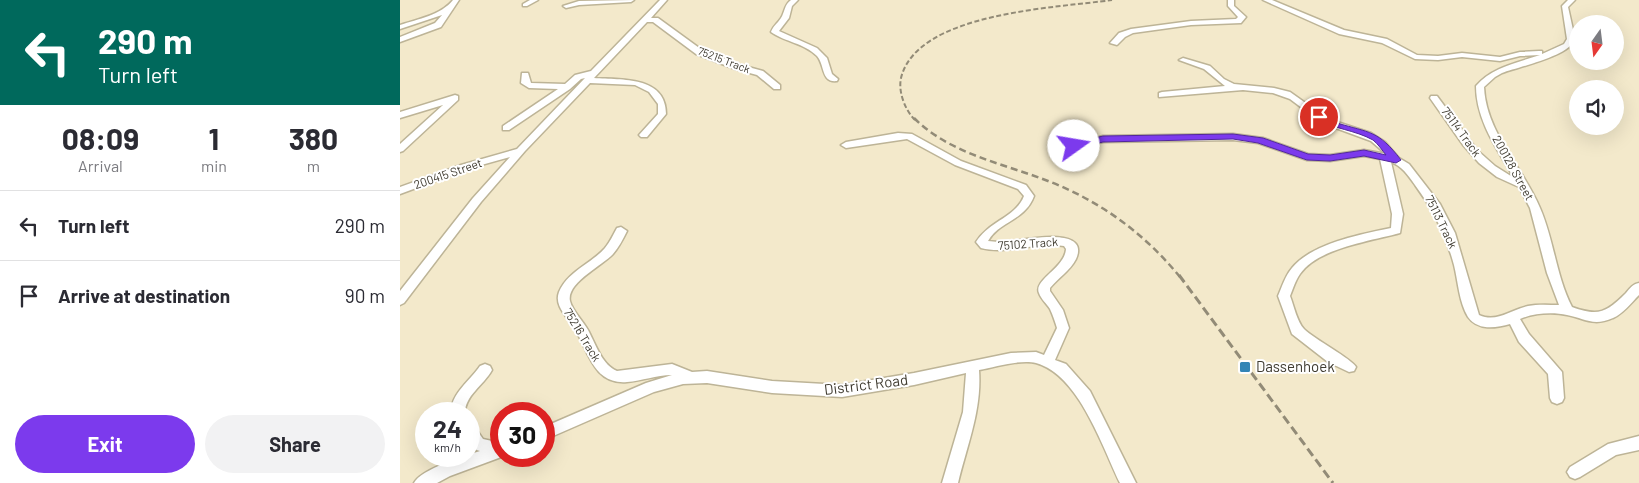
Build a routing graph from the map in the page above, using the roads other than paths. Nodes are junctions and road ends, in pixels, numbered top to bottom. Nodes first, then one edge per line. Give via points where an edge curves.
1 (456, 0) edge
2 (535, 0) edge
3 (631, 0) edge
4 (664, 0) edge
5 (796, 0) edge
6 (1231, 0) edge
7 (1266, 0) edge
8 (1572, 0) edge
9 (525, 5) dead end
10 (566, 6) dead end
11 (451, 7) junction
12 (645, 20) junction
13 (400, 27) edge
14 (400, 40) edge
15 (1114, 43) dead end
16 (1549, 54) junction
17 (1183, 60) dead end
18 (525, 75) dead end
19 (592, 76) junction
20 (834, 79) dead end
21 (777, 86) dead end
22 (567, 87) junction
23 (1244, 88) junction
24 (1162, 95) dead end
25 (1434, 98) dead end
26 (400, 115) edge
27 (506, 128) dead end
28 (644, 135) dead end
29 (846, 145) dead end
30 (1074, 146) dead end
31 (400, 148) edge
32 (522, 149) junction
33 (1390, 158) junction
34 (1522, 185) junction
35 (400, 191) edge
36 (621, 231) dead end
37 (1639, 287) edge
38 (400, 300) edge
39 (1568, 310) junction
40 (1512, 318) junction
41 (1048, 361) junction
42 (972, 367) junction
43 (1349, 367) dead end
44 (485, 370) dead end
45 (690, 377) junction
46 (1557, 398) dead end
47 (460, 402) edge
48 (555, 429) edge
49 (1639, 443) edge
50 (490, 454) edge
51 (1574, 472) dead end
52 (422, 483) edge
53 (950, 483) edge
54 (1128, 483) edge

1 - 11 street
2 - 9 street
3 - 10 street
4 - 12 street
5 - 20 street via 787,8 785,18 775,32 799,41 820,56 827,66 828,75
6 - 15 street via 1229,4 1242,16 1238,21 1131,31
7 - 16 street via 1342,32 1384,41 1415,57 1462,55 1500,59 1520,54
8 - 16 street, 200128 Street via 1565,6 1564,14 1571,41
11 - 13 street via 430,18
11 - 14 street via 438,25
12 - 19 street
12 - 21 street, 75215 Track via 655,20 699,52 760,73
16 - 34 street, 200128 Street via 1491,75 1480,86 1480,101 1508,163
17 - 23 street via 1209,68 1226,84
18 - 22 street via 525,83 529,85
19 - 22 street via 578,77
19 - 28 street via 637,83 652,90 662,104 662,114
19 - 32 street
22 - 27 street
23 - 24 street
23 - 33 street, 75113 Track via 1288,94 1325,121 1378,139
25 - 34 street, 75114 Track via 1487,167
26 - 31 street via 455,98
29 - 41 street, 75102 Track via 909,136 958,163 1017,184 1027,193 1029,199 1026,204 983,240 985,245 999,246 1049,240 1071,246 1072,256 1044,287 1060,315 1063,328
30 - 33 street via 1110,139 1208,136 1260,140 1307,157 1330,158 1364,153
32 - 35 street, 200415 Street
32 - 38 street via 477,200
33 - 40 street, 75113 Track via 1406,166 1435,204 1459,262 1472,314 1478,320 1494,323
33 - 43 street via 1391,191 1399,216 1396,230 1344,244 1306,262 1296,271 1284,296 1297,331
34 - 39 street, 200128 Street via 1540,220 1556,282
36 - 45 street, 75216 Track via 607,254 571,283 563,294 564,305 601,367 613,377 672,370
37 - 39 street via 1610,315 1591,318
39 - 40 street via 1530,310
40 - 46 street via 1524,338 1555,372
41 - 42 street, District Road via 1024,357
41 - 54 street, District Road via 1064,371 1085,395
42 - 45 street, District Road via 842,391
42 - 53 street via 974,397
44 - 47 street
45 - 48 street, District Road via 651,387
49 - 51 street via 1613,449
50 - 52 street

